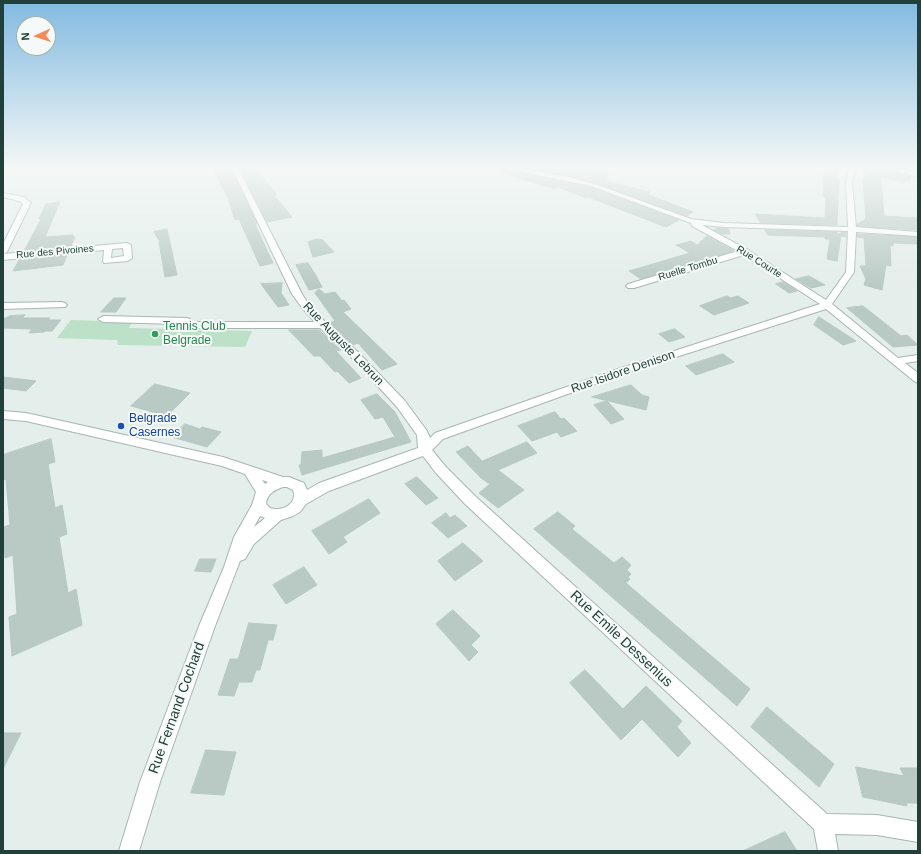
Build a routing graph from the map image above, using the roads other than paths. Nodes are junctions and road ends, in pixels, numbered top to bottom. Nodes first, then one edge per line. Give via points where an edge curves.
1 (24, 208) edge
2 (255, 208) edge
3 (655, 208) edge
4 (849, 208) edge
5 (690, 221) junction
6 (852, 229) junction
7 (918, 234) edge
8 (5, 244) edge
9 (108, 247) dead end
10 (3, 252) edge
11 (745, 252) junction
12 (3, 257) edge
13 (631, 286) dead end
14 (62, 305) dead end
15 (827, 305) junction
16 (3, 306) edge
17 (103, 319) dead end
18 (323, 325) junction
19 (918, 358) edge
20 (897, 361) junction
21 (918, 379) edge
22 (3, 415) edge
23 (425, 450) junction
24 (249, 470) junction
25 (283, 482) junction
26 (300, 494) junction
27 (261, 499) junction
28 (277, 515) junction
29 (231, 568) junction
30 (823, 824) junction
31 (918, 832) edge
32 (129, 851) edge
33 (828, 851) edge

1 - 8 street
2 - 18 street, Rue Auguste Lebrun via 297,294
3 - 5 street
4 - 6 street
5 - 6 street via 724,225
5 - 11 street, Rue Courte
6 - 7 street
6 - 15 street via 850,272
8 - 10 street
9 - 12 street, Rue des Pivoines
11 - 13 street, Ruelle Tombu
11 - 15 street, Rue Courte
14 - 16 street
15 - 20 street, Rue Courte
15 - 23 street, Rue Isidore Denison via 619,372 438,436
17 - 18 street via 187,321 186,325
18 - 23 street, Rue Auguste Lebrun via 401,404 423,434
19 - 20 street
20 - 21 street, Rue Courte
22 - 24 street via 26,417
23 - 26 street
23 - 30 street, Rue Emile Dessenius via 470,500
24 - 25 street
24 - 27 street
25 - 26 street via 295,484
25 - 27 street via 272,486
26 - 28 street via 292,510
27 - 28 street via 264,512
27 - 29 street, Rue Fernand Cochard via 241,536
28 - 29 street, Rue Fernand Cochard via 249,540
29 - 32 street, Rue Fernand Cochard via 150,782
30 - 31 street via 878,825
30 - 33 street

